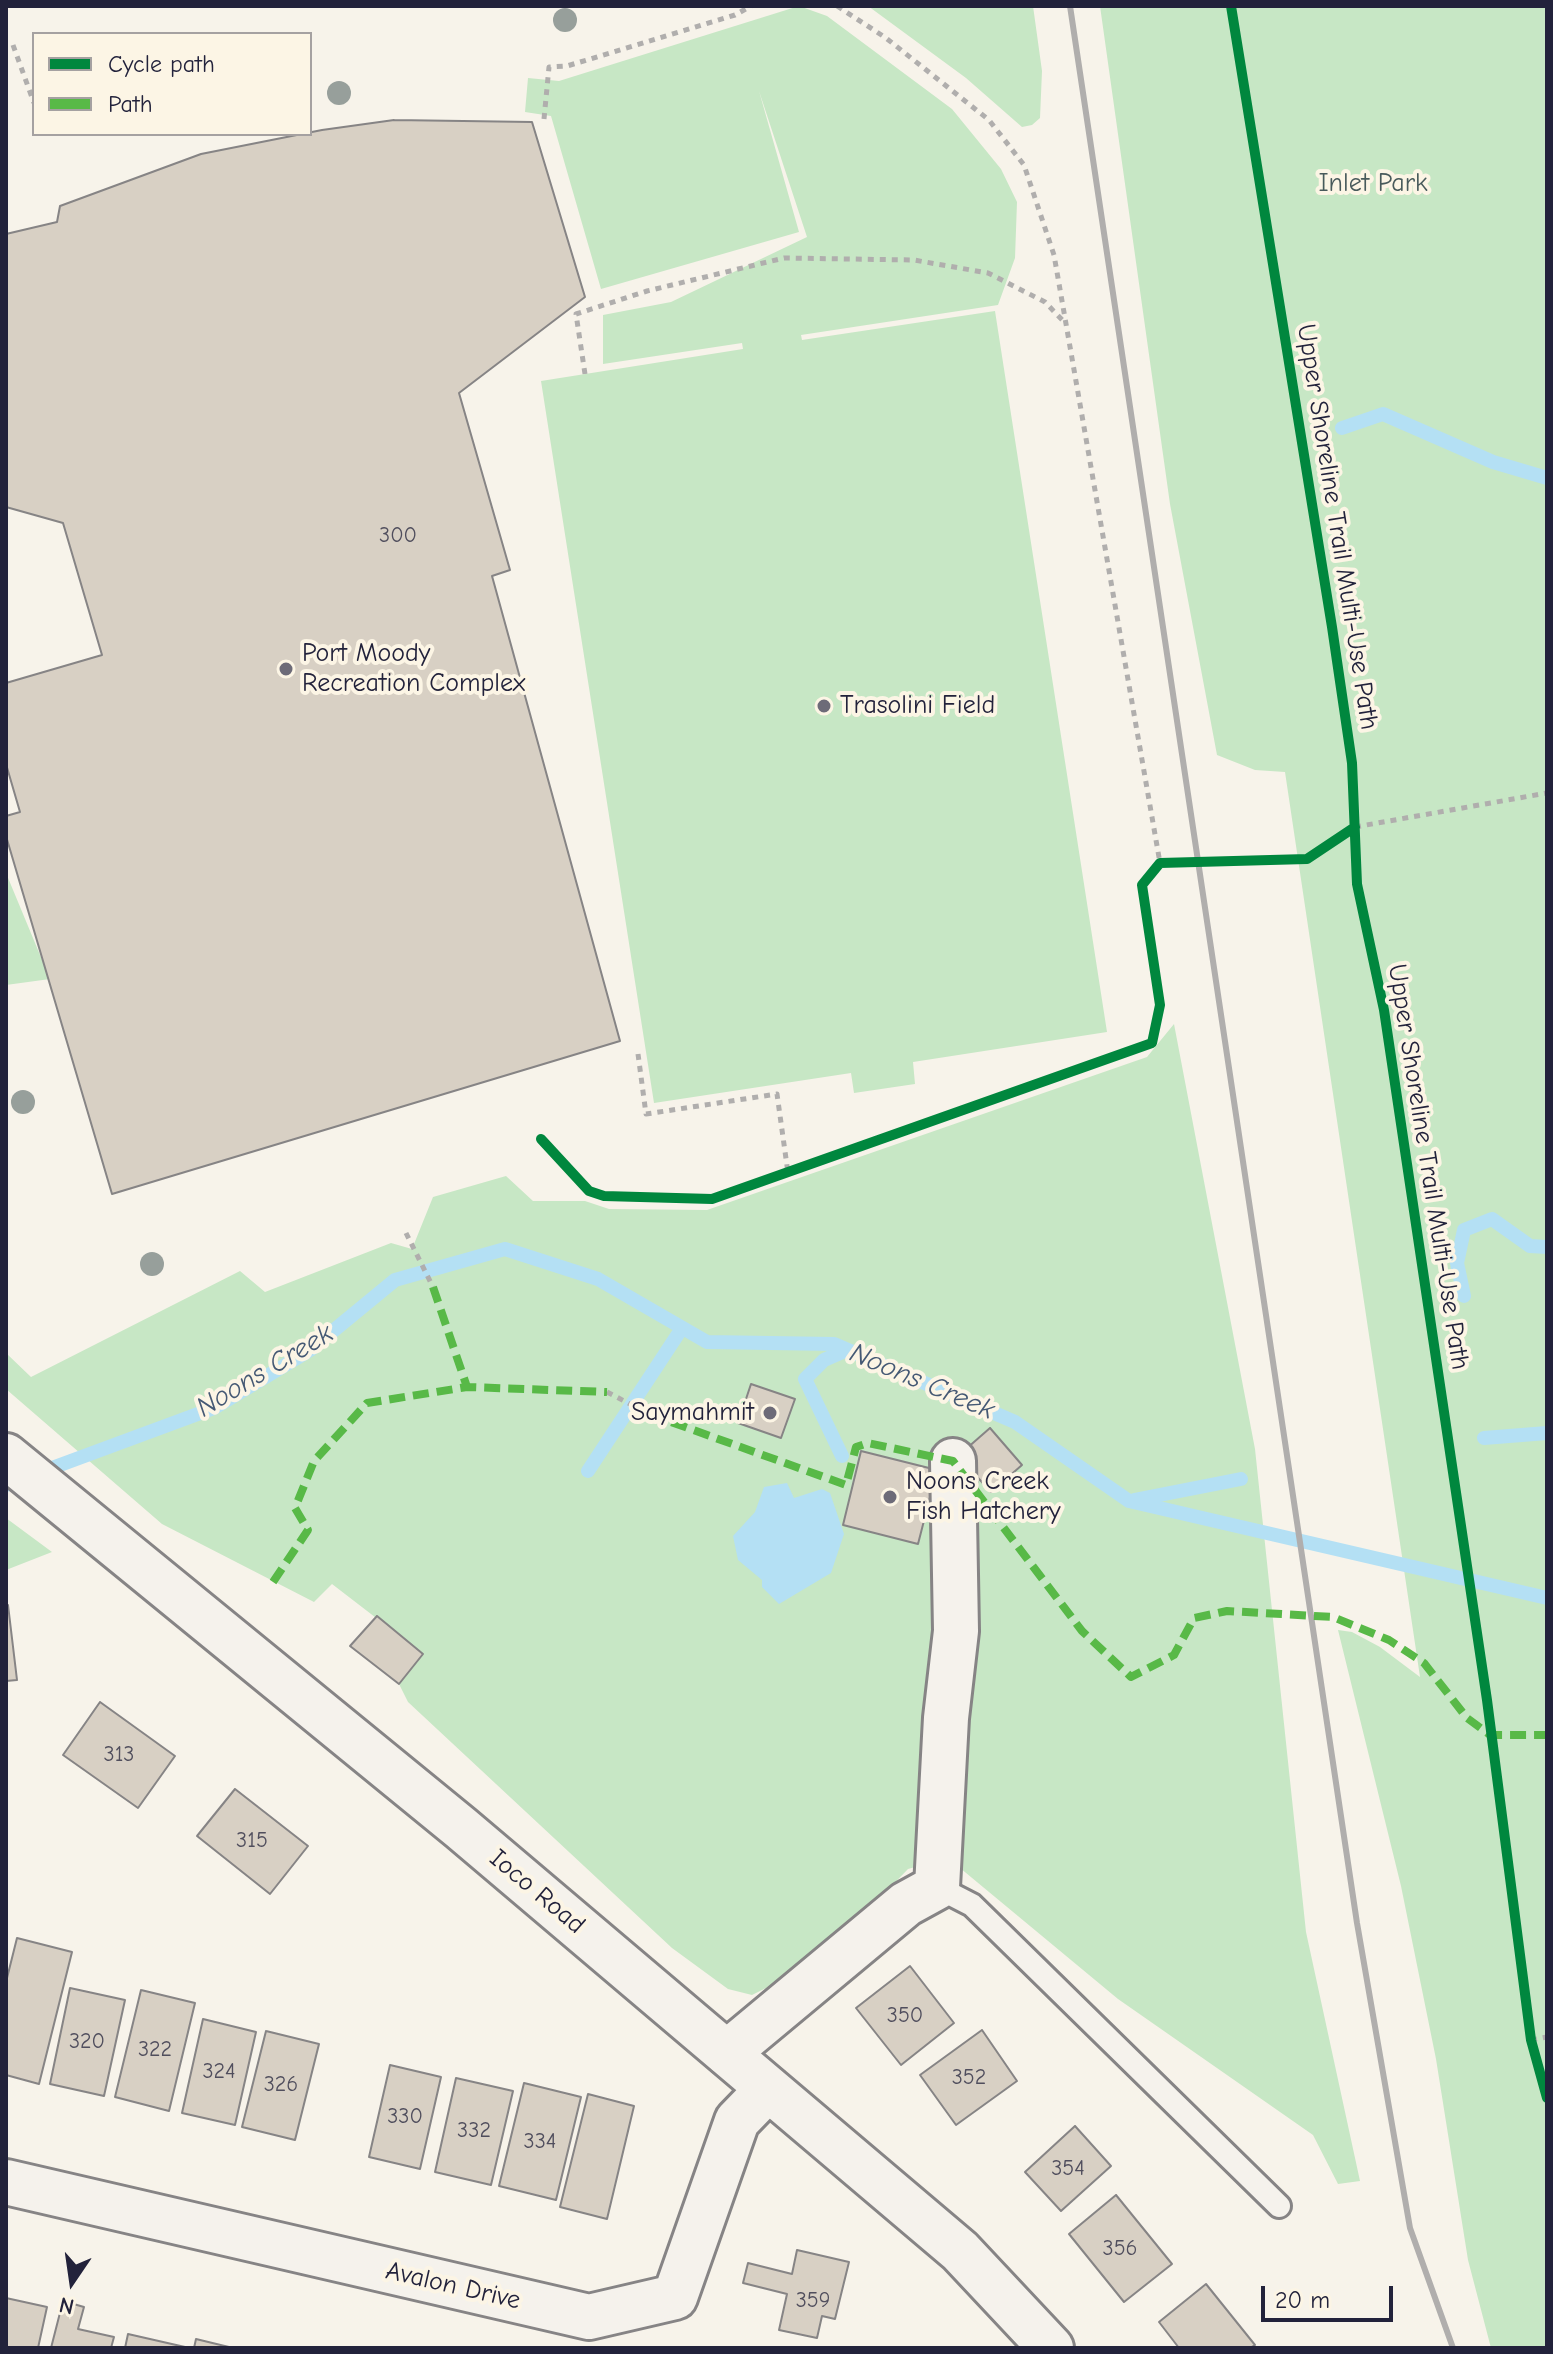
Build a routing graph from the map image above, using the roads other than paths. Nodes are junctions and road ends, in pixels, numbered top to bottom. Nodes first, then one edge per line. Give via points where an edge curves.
1 (6, 1456) edge
2 (953, 1461) dead end
3 (937, 1887) junction
4 (727, 2053) junction
5 (768, 2089) junction
6 (6, 2182) edge
7 (1279, 2206) dead end
8 (1051, 2348) edge

1 - 4 street, Ioco Road
2 - 3 street via 956,1631
3 - 4 street via 906,1904
3 - 7 lane via 972,1905
4 - 5 street, Ioco Road
5 - 6 street, Avalon Drive via 737,2121 675,2297 589,2317
5 - 8 street, Ioco Road via 960,2251

